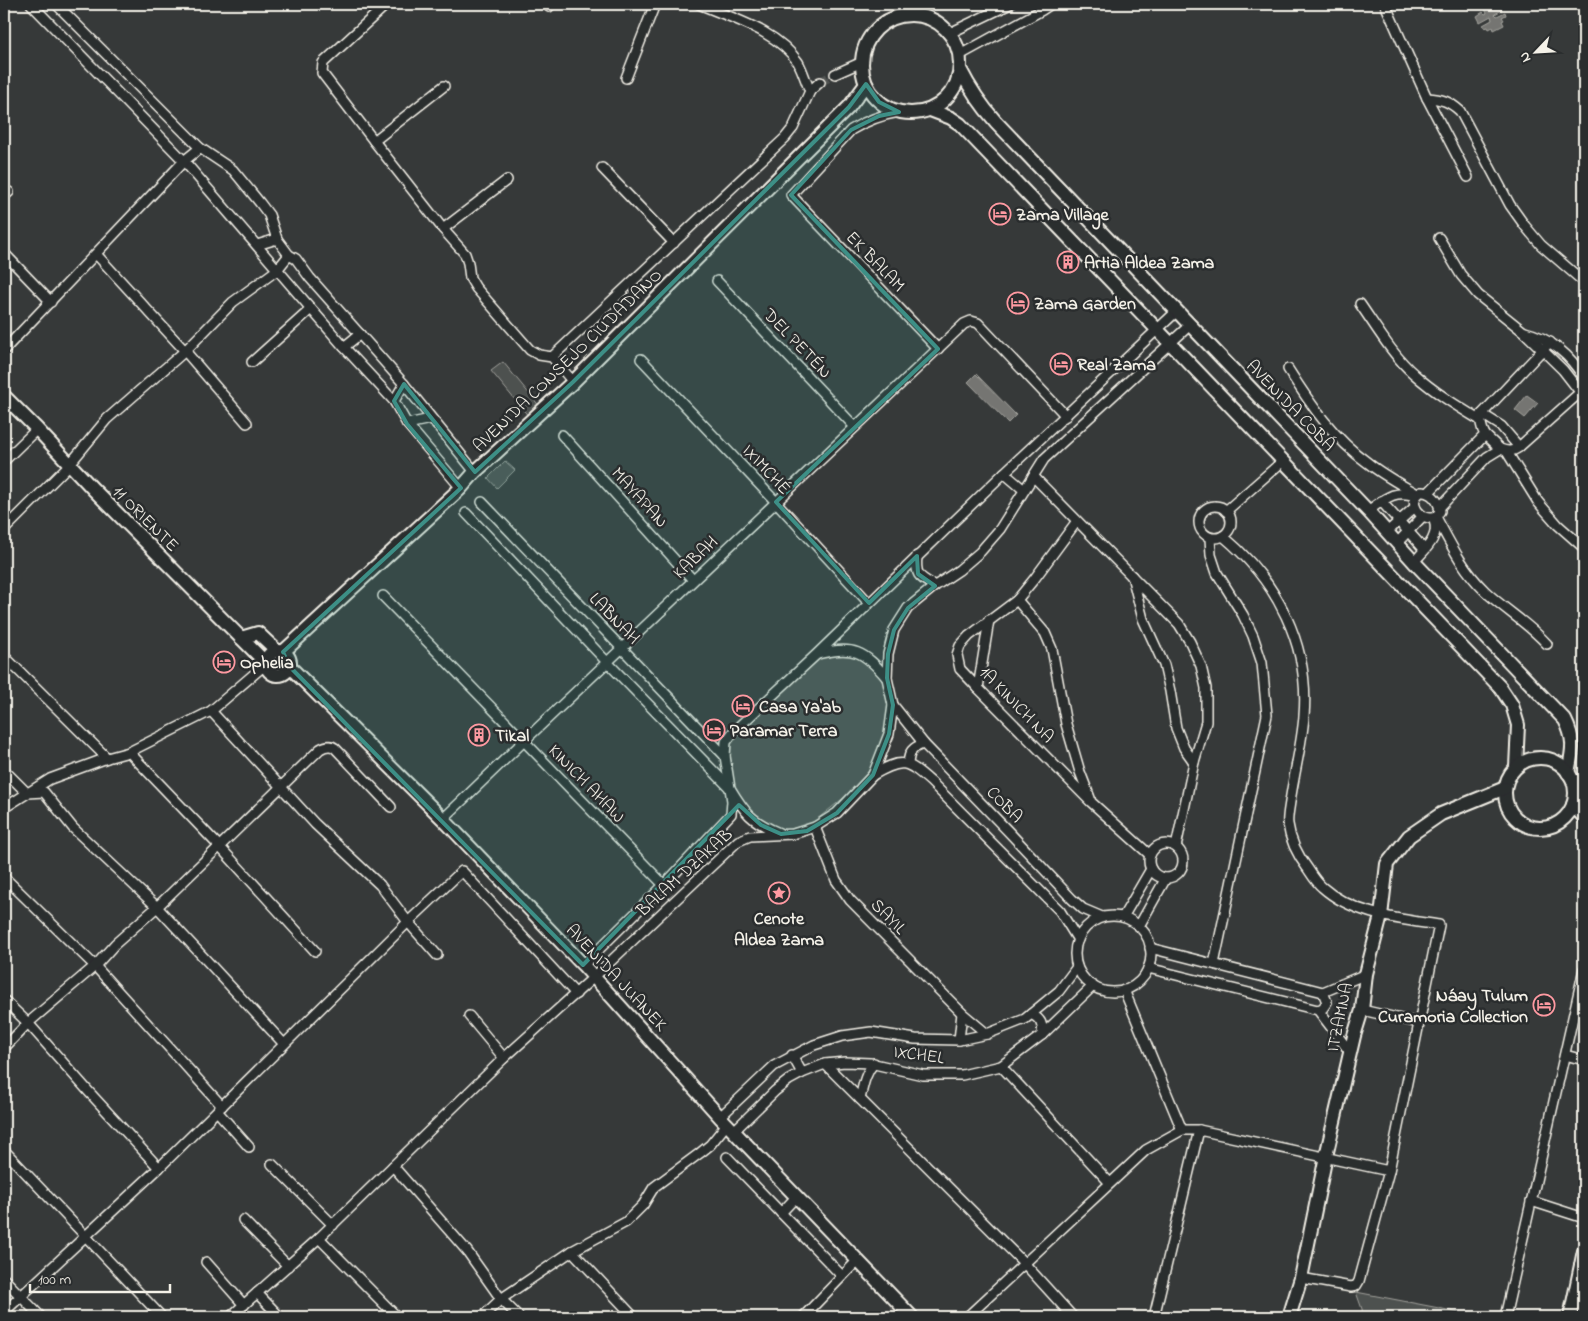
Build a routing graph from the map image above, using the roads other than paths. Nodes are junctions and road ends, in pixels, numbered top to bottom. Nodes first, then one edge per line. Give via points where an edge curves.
1 (30, 4) edge
2 (56, 4) edge
3 (387, 4) edge
4 (656, 4) edge
5 (699, 4) edge
6 (897, 4) edge
7 (1010, 4) edge
8 (1051, 4) edge
9 (1385, 4) edge
10 (924, 10) edge
11 (892, 18) junction
12 (950, 33) junction
13 (102, 50) junction
14 (960, 54) junction
15 (862, 62) junction
16 (89, 64) junction
17 (960, 69) junction
18 (835, 74) tunnel mouth
19 (626, 78) dead end
20 (820, 82) tunnel mouth
21 (866, 84) junction
22 (444, 86) dead end
23 (810, 91) junction
24 (1427, 98) junction
25 (930, 110) junction
26 (900, 112) junction
27 (374, 142) junction
28 (200, 148) junction
29 (184, 161) junction
30 (602, 168) dead end
31 (1468, 177) dead end
32 (507, 180) dead end
33 (442, 229) junction
34 (1439, 238) dead end
35 (277, 239) junction
36 (674, 243) junction
37 (258, 245) junction
38 (4, 253) edge
39 (96, 254) junction
40 (289, 255) junction
41 (277, 270) junction
42 (716, 281) dead end
43 (1584, 282) edge
44 (51, 302) junction
45 (1360, 304) dead end
46 (311, 309) junction
47 (1177, 311) junction
48 (1190, 324) junction
49 (1158, 330) junction
50 (1524, 332) junction
51 (360, 334) junction
52 (1550, 342) junction
53 (1170, 343) junction
54 (344, 347) junction
55 (938, 349) junction
56 (4, 350) edge
57 (185, 351) junction
58 (1543, 351) junction
59 (552, 357) junction
60 (641, 359) dead end
61 (252, 362) dead end
62 (1288, 369) dead end
63 (1584, 378) edge
64 (573, 382) junction
65 (404, 384) junction
66 (1583, 392) edge
67 (4, 396) edge
68 (394, 401) junction
69 (1066, 416) junction
70 (1481, 417) junction
71 (431, 419) junction
72 (247, 423) dead end
73 (407, 424) junction
74 (855, 427) junction
75 (37, 429) junction
76 (562, 435) dead end
77 (1485, 435) junction
78 (1519, 447) junction
79 (1503, 450) junction
80 (1284, 460) junction
81 (4, 461) edge
82 (69, 464) junction
83 (475, 472) junction
84 (1004, 473) junction
85 (1033, 476) junction
86 (461, 488) junction
87 (1024, 490) junction
88 (1428, 492) junction
89 (1416, 495) junction
90 (1381, 501) junction
91 (482, 502) dead end
92 (776, 502) junction
93 (1415, 507) junction
94 (1440, 507) junction
95 (1226, 511) junction
96 (1368, 511) junction
97 (466, 514) dead end
98 (1423, 516) junction
99 (1434, 518) junction
100 (1077, 521) junction
101 (1399, 521) junction
102 (4, 530) edge
103 (1408, 531) junction
104 (1387, 532) junction
105 (1224, 536) junction
106 (1210, 538) junction
107 (1397, 543) junction
108 (1584, 548) edge
109 (1424, 549) junction
110 (917, 556) junction
111 (1414, 562) junction
112 (1132, 576) junction
113 (693, 580) junction
114 (934, 586) junction
115 (382, 596) dead end
116 (1017, 600) junction
117 (869, 603) junction
118 (989, 620) junction
119 (242, 638) junction
120 (1547, 644) dead end
121 (621, 648) junction
122 (280, 652) junction
123 (817, 654) junction
124 (4, 656) edge
125 (606, 662) junction
126 (267, 665) junction
127 (290, 667) junction
128 (887, 678) junction
129 (978, 688) junction
130 (893, 705) junction
131 (211, 712) junction
132 (524, 741) junction
133 (924, 744) junction
134 (129, 752) junction
135 (725, 756) junction
136 (107, 758) junction
137 (1194, 762) junction
138 (908, 764) junction
139 (1516, 767) junction
140 (4, 770) edge
141 (873, 775) junction
142 (1576, 782) edge
143 (281, 788) junction
144 (730, 788) junction
145 (1505, 788) junction
146 (27, 793) junction
147 (1091, 802) junction
148 (1573, 805) junction
149 (391, 807) dead end
150 (4, 808) edge
151 (1584, 817) edge
152 (443, 819) junction
153 (814, 828) junction
154 (781, 834) junction
155 (219, 846) junction
156 (1176, 847) junction
157 (1150, 855) junction
158 (1150, 869) junction
159 (4, 877) edge
160 (1166, 878) junction
161 (664, 885) junction
162 (157, 907) junction
163 (1381, 916) junction
164 (1102, 917) junction
165 (1124, 917) junction
166 (408, 922) junction
167 (1139, 926) junction
168 (1078, 940) junction
169 (1150, 948) junction
170 (315, 951) dead end
171 (437, 955) dead end
172 (583, 964) junction
173 (1214, 964) junction
174 (94, 966) junction
175 (1077, 967) junction
176 (1148, 968) junction
177 (1584, 969) edge
178 (1366, 974) junction
179 (594, 977) junction
180 (1093, 986) junction
181 (1124, 990) junction
182 (1324, 992) junction
183 (576, 994) junction
184 (4, 1000) edge
185 (1318, 1010) junction
186 (1362, 1010) junction
187 (962, 1013) junction
188 (1031, 1014) junction
189 (469, 1016) dead end
190 (28, 1023) junction
191 (1419, 1023) junction
192 (987, 1034) junction
193 (1042, 1035) junction
194 (959, 1040) junction
195 (284, 1044) junction
196 (4, 1048) edge
197 (1350, 1052) junction
198 (792, 1055) junction
199 (1565, 1055) junction
200 (504, 1058) junction
201 (1584, 1060) edge
202 (874, 1063) junction
203 (825, 1064) junction
204 (1000, 1066) junction
205 (802, 1073) junction
206 (860, 1099) junction
207 (220, 1108) junction
208 (727, 1124) junction
209 (1182, 1130) junction
210 (1199, 1130) junction
211 (249, 1147) dead end
212 (4, 1150) edge
213 (1326, 1156) junction
214 (727, 1157) dead end
215 (272, 1164) dead end
216 (393, 1166) junction
217 (159, 1168) junction
218 (1389, 1171) junction
219 (1110, 1183) junction
220 (796, 1196) junction
221 (1531, 1202) junction
222 (781, 1213) junction
223 (1584, 1218) edge
224 (243, 1220) dead end
225 (333, 1225) junction
226 (85, 1235) junction
227 (319, 1238) junction
228 (572, 1251) junction
229 (1584, 1251) edge
230 (857, 1261) junction
231 (206, 1262) dead end
232 (1024, 1264) junction
233 (288, 1266) junction
234 (842, 1276) junction
235 (1301, 1278) junction
236 (4, 1279) edge
237 (257, 1293) junction
238 (20, 1296) junction
239 (501, 1299) junction
240 (244, 1305) junction
241 (4, 1312) edge
242 (41, 1317) edge
243 (162, 1317) edge
244 (230, 1317) edge
245 (280, 1317) edge
246 (397, 1317) edge
247 (482, 1317) edge
248 (519, 1317) edge
249 (634, 1317) edge
250 (803, 1317) edge
251 (912, 1317) edge
252 (967, 1317) edge
253 (1073, 1317) edge
254 (1154, 1317) edge
255 (1290, 1317) edge
256 (1505, 1317) edge
257 (1570, 1317) edge

1 - 16 street
2 - 13 street
3 - 27 street via 323,64 322,73
4 - 19 street
5 - 23 street via 764,32 785,46 799,64
6 - 11 street
7 - 12 street
8 - 14 street
9 - 24 street
10 - 11 street
10 - 12 street
11 - 15 street via 882,23 867,40
12 - 14 street
13 - 16 street
13 - 28 street
14 - 17 street
15 - 18 street
15 - 21 street
16 - 29 street
17 - 25 street via 951,94
17 - 47 street, AVENIDA COBÁ via 979,103
20 - 23 street
21 - 26 street via 879,102
21 - 64 street, AVENIDA CONSEJO CIUDADANO via 849,107
22 - 27 street
23 - 36 street via 785,138
24 - 31 street
24 - 43 street via 1442,99 1460,111 1510,205 1525,226 1541,245
25 - 26 street
25 - 49 street via 960,124
26 - 55 street, EK BALAM via 879,116 851,130 791,195
27 - 33 street
28 - 29 street
28 - 35 street via 233,170 269,215
29 - 37 street
29 - 39 street
30 - 36 street
32 - 33 street
33 - 59 street via 464,254 476,288 530,350
34 - 50 street via 1461,275 1478,295
35 - 37 street
35 - 40 street
36 - 59 street
37 - 41 street
38 - 44 street
39 - 44 street
39 - 57 street
40 - 41 street
40 - 51 street via 296,259
41 - 46 street
41 - 57 street via 233,302
42 - 74 street, DEL PETÉN
44 - 56 street
45 - 70 street via 1413,373 1442,396
46 - 54 street
46 - 61 street
47 - 48 street, AVENIDA COBÁ
47 - 49 street
48 - 53 street, BALAM DZAKAB
48 - 96 street, AVENIDA COBÁ
49 - 53 street
49 - 69 street
50 - 52 street
50 - 58 street
51 - 54 street
51 - 65 street
52 - 58 street
52 - 63 street
53 - 80 street
53 - 85 street, BALAM DZAKAB via 1044,459
54 - 68 street
55 - 69 street, KABAH via 964,324 978,323
55 - 74 street, KABAH
57 - 72 street
57 - 82 street via 106,418
58 - 66 street
58 - 70 street
59 - 64 street
60 - 92 street, IXIMCHÉ
62 - 89 street via 1305,396 1345,444 1374,468
64 - 83 street, AVENIDA CONSEJO CIUDADANO
65 - 68 street
65 - 71 street
66 - 78 street
67 - 75 street, 11 ORIENTE
68 - 73 street
69 - 84 street
70 - 77 street
70 - 78 street via 1501,426
71 - 73 street
71 - 83 street
73 - 86 street
74 - 92 street, KABAH
75 - 81 street
75 - 82 street, 11 ORIENTE
76 - 113 street, MAYAPAN
77 - 79 street
77 - 88 street
78 - 79 street via 1513,451
79 - 94 street via 1487,458
79 - 108 street via 1538,502
80 - 95 street
80 - 139 street via 1500,687 1512,705 1518,725
82 - 102 street
82 - 119 street, 11 ORIENTE
83 - 86 street, AVENIDA CONSEJO CIUDADANO
84 - 87 street
84 - 110 street
85 - 87 street, BALAM DZAKAB
85 - 100 street
86 - 122 street, AVENIDA CONSEJO CIUDADANO
87 - 114 street, BALAM DZAKAB via 1000,529 980,552
88 - 89 street
88 - 94 street
89 - 90 street via 1393,494
89 - 93 street
90 - 96 street
90 - 101 street
91 - 121 street, LABNAH
92 - 113 street, KABAH
92 - 117 street, IXIMCHÉ
93 - 98 street
93 - 101 street
94 - 99 street
95 - 105 street via 1231,522
95 - 106 street via 1214,506 1202,512 1200,529
96 - 104 street, AVENIDA COBÁ
97 - 125 street
98 - 99 street
98 - 103 street
99 - 109 street via 1436,534
99 - 120 street via 1471,577
100 - 112 street
100 - 116 street, 1A KINICH NA
101 - 103 street
101 - 104 street
103 - 107 street
103 - 109 street
104 - 107 street, AVENIDA COBÁ
105 - 106 street
105 - 163 street via 1272,590 1295,637 1303,674 1304,716 1287,824 1298,856 1321,886 1336,897
106 - 173 street via 1217,573 1253,636 1262,664 1267,715
107 - 111 street, AVENIDA COBÁ
109 - 111 street
110 - 114 street via 918,574
110 - 117 street
111 - 142 street, AVENIDA COBÁ via 1566,720 1572,734
112 - 137 street via 1142,619 1164,665 1176,728
112 - 137 street via 1179,624 1201,666 1206,688 1206,722
113 - 121 street, KABAH
114 - 128 street, BALAM DZAKAB via 908,608 894,630
115 - 132 street, KINICH AHAW
116 - 118 street, 1A KINICH NA
116 - 147 street via 1045,633 1052,649 1066,724
117 - 123 street
118 - 129 street
118 - 129 street, 1A KINICH NA via 969,636 956,655 960,669
119 - 122 street via 258,633
119 - 126 street, 11 ORIENTE
121 - 125 street, KABAH
121 - 135 street, LABNAH
122 - 126 street via 270,655
122 - 127 street via 290,659
123 - 128 street via 832,650 861,653 873,661
123 - 135 street via 734,731 726,742
124 - 136 street
125 - 132 street, KABAH
125 - 144 street
126 - 127 street via 278,675
126 - 131 street
127 - 152 street, AVENIDA JUANEK
128 - 130 street, BALAM DZAKAB
129 - 147 street, 1A KINICH NA
130 - 133 street, COBA
130 - 141 street, BALAM DZAKAB via 889,734
131 - 134 street
131 - 143 street
132 - 152 street, KABAH
132 - 161 street, KINICH AHAW
133 - 138 street via 911,749
133 - 164 street, COBA via 1072,899 1083,909
134 - 136 street
134 - 155 street
135 - 144 street
136 - 146 street via 50,779
137 - 156 street
138 - 141 street via 886,768
138 - 168 street via 931,782 1060,910
139 - 142 street via 1538,758 1550,760
139 - 145 street
140 - 146 street
141 - 153 street, BALAM DZAKAB via 837,813
142 - 148 street
143 - 149 street via 320,749 332,746
143 - 155 street
143 - 166 street via 380,885
144 - 154 street via 751,818
144 - 161 street via 731,814
145 - 148 street via 1510,812 1528,826 1550,827 1564,819
145 - 163 street, ITZAMNA via 1441,814 1409,836 1387,864
146 - 150 street
146 - 162 street via 44,792 73,828
147 - 157 street, 1A KINICH NA
148 - 151 street
152 - 172 street, AVENIDA JUANEK
153 - 154 street, BALAM DZAKAB
153 - 187 street, SAYIL via 836,880 850,900
154 - 179 street, BALAM DZAKAB via 750,836 738,841
155 - 162 street
155 - 170 street
156 - 157 street via 1159,845
156 - 160 street via 1182,854 1182,868 1175,876
157 - 158 street
158 - 160 street via 1155,875
158 - 165 street
159 - 174 street
160 - 167 street
161 - 172 street
162 - 174 street
162 - 195 street
163 - 178 street, ITZAMNA
163 - 191 street via 1439,926
164 - 165 street
164 - 168 street via 1087,925
165 - 167 street
166 - 171 street
166 - 183 street via 462,871
166 - 195 street
167 - 169 street
168 - 175 street via 1075,949
169 - 173 street
169 - 176 street
172 - 179 street, AVENIDA JUANEK
173 - 182 street
174 - 190 street
174 - 207 street
175 - 180 street
175 - 188 street via 1059,991
176 - 181 street via 1138,982
176 - 185 street
177 - 199 street
178 - 182 street
178 - 186 street, ITZAMNA
179 - 183 street, BALAM DZAKAB
179 - 208 street, AVENIDA JUANEK
180 - 181 street via 1108,992
180 - 193 street, IXCHEL
181 - 209 street
182 - 185 street via 1327,1002
183 - 200 street, BALAM DZAKAB
184 - 190 street
185 - 197 street
186 - 191 street
186 - 197 street, ITZAMNA
187 - 192 street, SAYIL
187 - 194 street
188 - 192 street
188 - 193 street via 1041,1021
189 - 200 street
190 - 196 street
190 - 217 street
191 - 218 street
192 - 194 street
193 - 204 street, IXCHEL
194 - 198 street via 914,1039 871,1032 842,1036
195 - 207 street
197 - 213 street, ITZAMNA
198 - 205 street
198 - 208 street via 774,1066
199 - 201 street
199 - 221 street
200 - 216 street, BALAM DZAKAB
202 - 203 street, IXCHEL
202 - 204 street, IXCHEL via 923,1075 962,1075
202 - 206 street via 865,1077
203 - 205 street, IXCHEL
203 - 206 street
204 - 219 street
205 - 208 street, IXCHEL
206 - 232 street
207 - 211 street
207 - 217 street
208 - 220 street, AVENIDA JUANEK
208 - 228 street via 710,1145 654,1187 643,1205 626,1222
209 - 210 street
209 - 219 street via 1146,1150
210 - 213 street
210 - 254 street
212 - 226 street
213 - 218 street
213 - 235 street, ITZAMNA
214 - 222 street
215 - 225 street
216 - 225 street, BALAM DZAKAB
216 - 239 street via 467,1251
217 - 226 street
218 - 235 street via 1356,1286
219 - 232 street
220 - 222 street
220 - 230 street, AVENIDA JUANEK
221 - 223 street
221 - 256 street
222 - 234 street
224 - 233 street
225 - 227 street, BALAM DZAKAB
226 - 238 street
226 - 243 street
227 - 233 street, BALAM DZAKAB
227 - 246 street
228 - 239 street
228 - 249 street
229 - 257 street
230 - 234 street
230 - 251 street, AVENIDA JUANEK
231 - 240 street
232 - 252 street
232 - 253 street
233 - 237 street, BALAM DZAKAB
234 - 250 street
235 - 255 street, ITZAMNA
236 - 238 street
237 - 240 street, BALAM DZAKAB
237 - 245 street
238 - 241 street
238 - 242 street
239 - 247 street
239 - 248 street
240 - 244 street, BALAM DZAKAB

